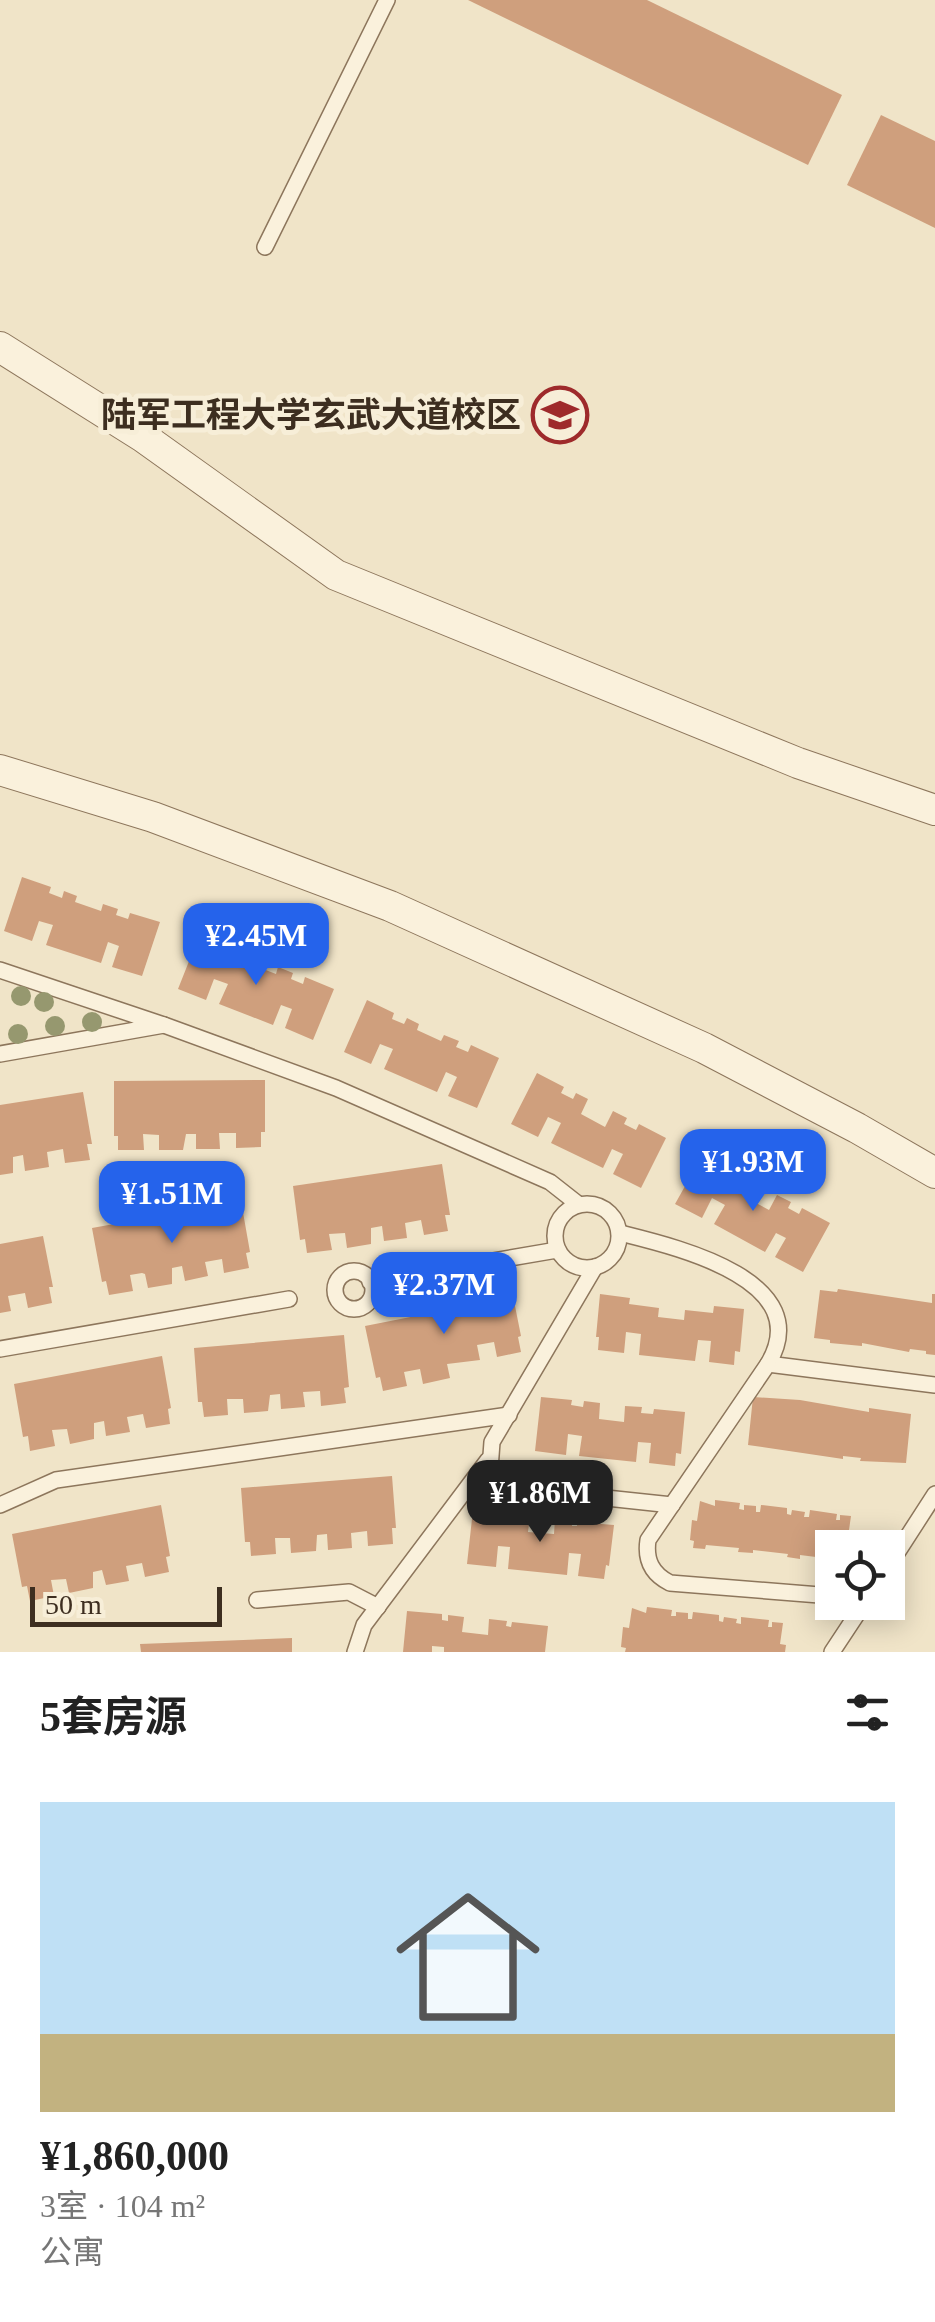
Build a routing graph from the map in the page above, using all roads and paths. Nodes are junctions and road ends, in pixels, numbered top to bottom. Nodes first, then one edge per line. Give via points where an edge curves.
1 (388, 0) edge
2 (265, 247) dead end
3 (0, 348) edge
4 (0, 770) edge
5 (935, 810) edge
6 (0, 970) edge
7 (164, 1025) junction
8 (0, 1054) edge
9 (935, 1173) edge
10 (578, 1204) junction
11 (620, 1233) junction
12 (556, 1250) junction
13 (595, 1268) junction
14 (370, 1282) dead end
15 (289, 1299) dead end
16 (0, 1348) edge
17 (768, 1364) junction
18 (935, 1385) edge
19 (509, 1414) junction
20 (488, 1460) junction
21 (935, 1494) edge
22 (0, 1505) edge
23 (672, 1505) junction
24 (905, 1541) edge
25 (815, 1595) edge
26 (257, 1600) dead end
27 (378, 1607) junction
28 (852, 1620) edge
29 (355, 1652) edge
30 (832, 1652) edge

1 - 2 lane
3 - 5 street via 143,437 336,575 798,763
4 - 9 street via 154,817 390,906 704,1048
6 - 7 lane
7 - 8 lane
7 - 10 lane via 336,1088 550,1182
10 - 11 lane via 610,1213
10 - 12 lane via 560,1217
11 - 13 lane via 613,1255
11 - 17 lane via 717,1263 769,1299 780,1331
12 - 13 lane via 572,1266
12 - 14 lane
13 - 19 lane
15 - 16 lane
17 - 18 lane
17 - 23 lane
19 - 20 lane
19 - 22 lane via 56,1480
20 - 23 lane via 503,1487
20 - 27 lane
21 - 24 lane
23 - 25 lane via 648,1540 648,1558 663,1579
26 - 27 lane via 350,1592
27 - 29 lane
28 - 30 lane

